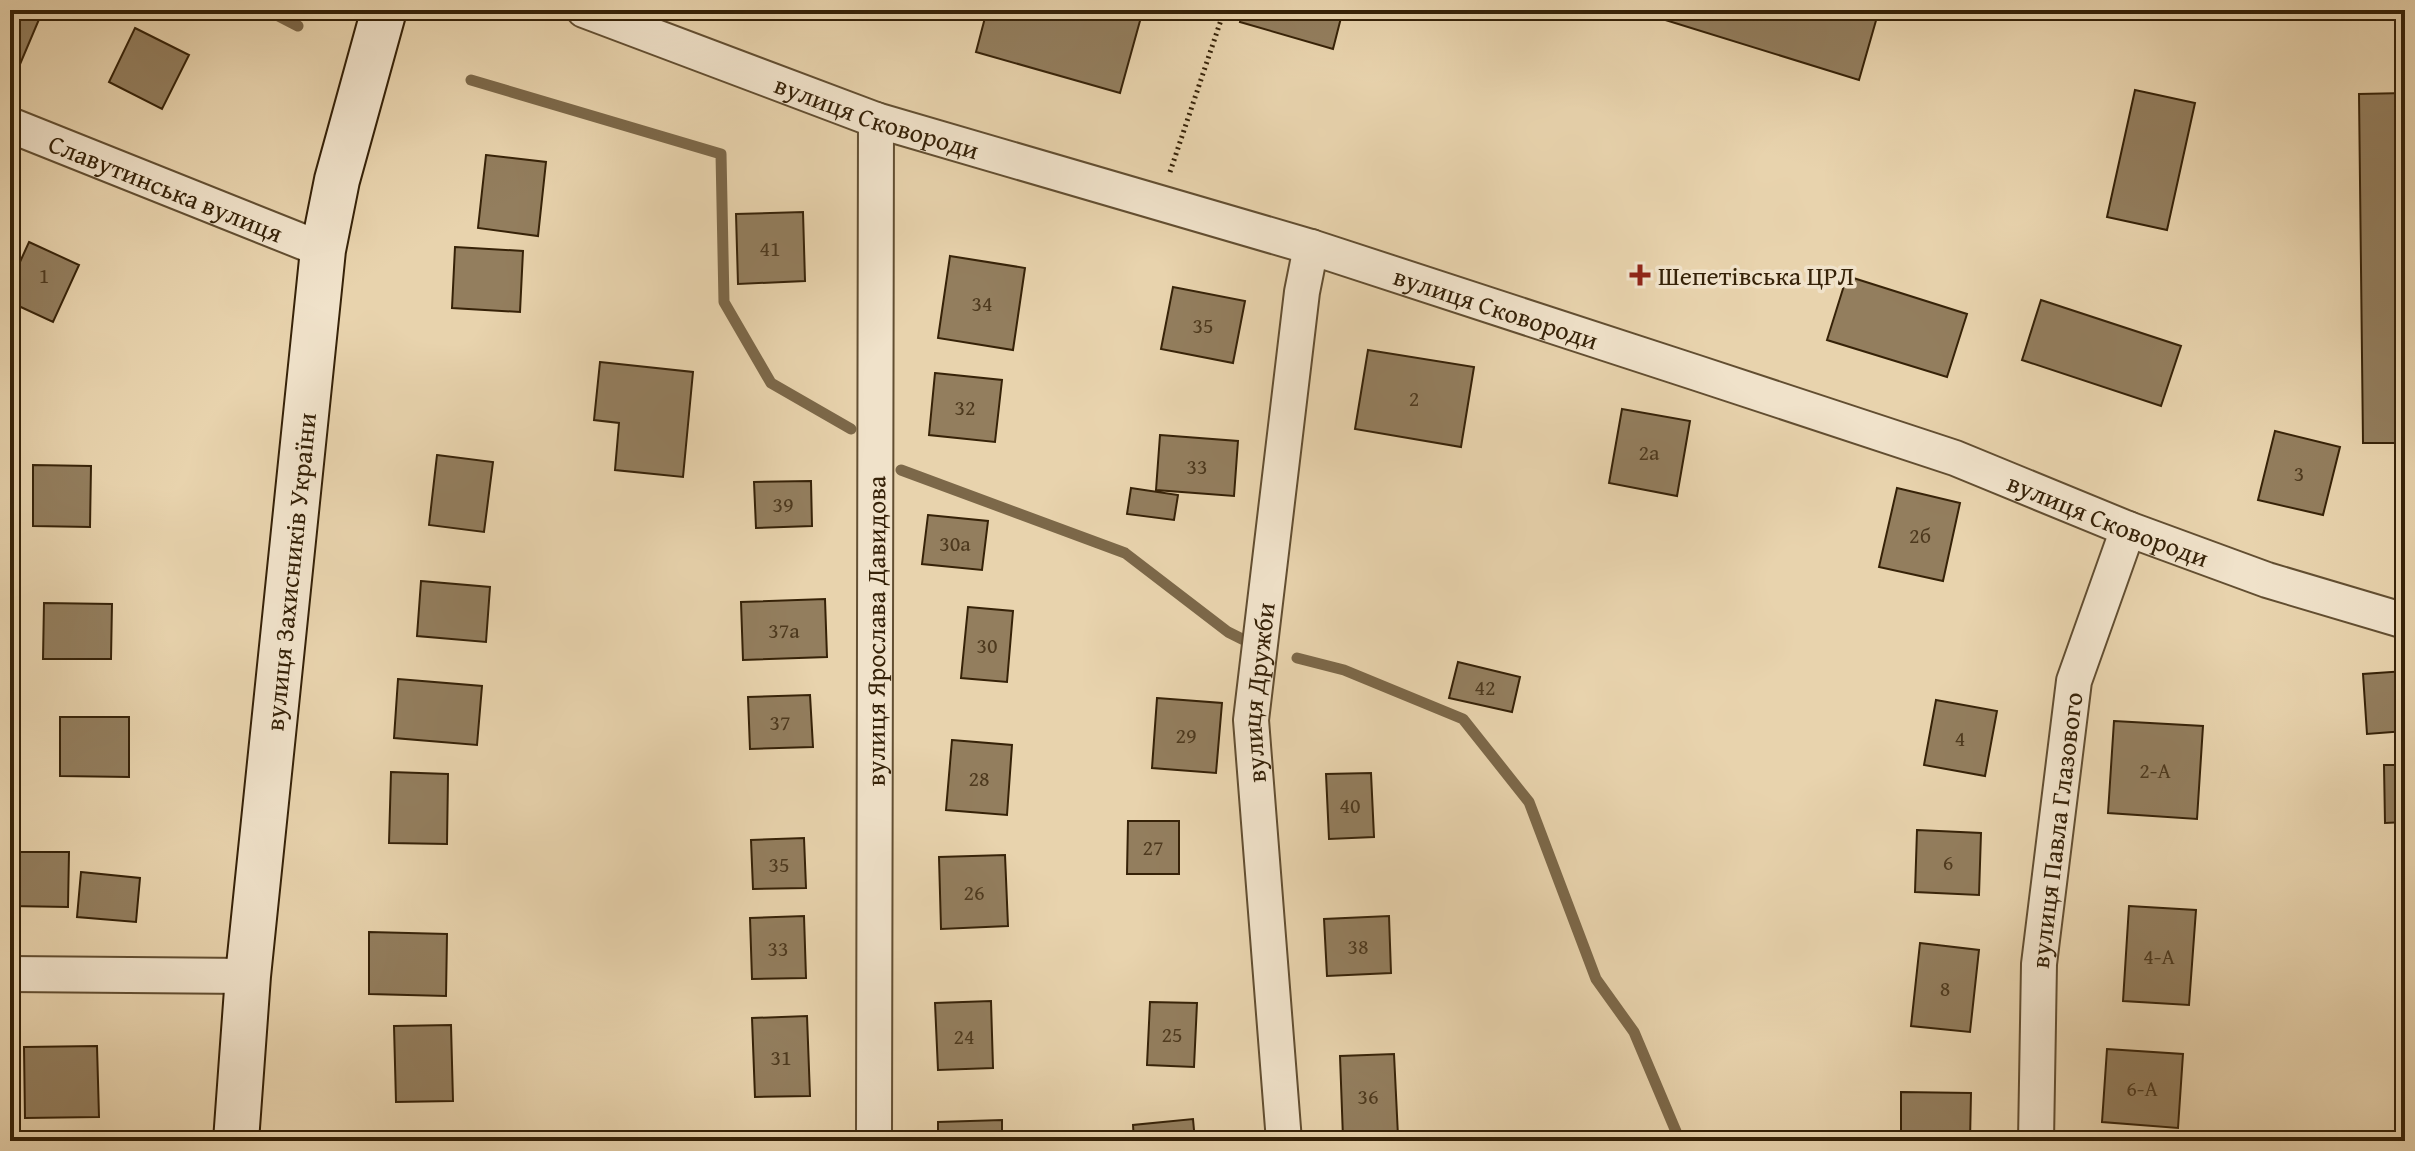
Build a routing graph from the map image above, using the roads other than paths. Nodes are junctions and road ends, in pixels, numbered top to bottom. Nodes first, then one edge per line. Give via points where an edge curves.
1 (384, 10) edge
2 (584, 10) edge
3 (876, 120) junction
4 (10, 125) edge
5 (1311, 247) junction
6 (323, 250) junction
7 (2128, 529) junction
8 (2405, 621) edge
9 (10, 974) edge
10 (248, 976) junction
11 (236, 1141) edge
12 (874, 1141) edge
13 (1284, 1141) edge
14 (2036, 1141) edge

1 - 6 main road, вулиця Захисників України
2 - 3 street, вулиця Сковороди
3 - 5 street, вулиця Сковороди
3 - 12 street, вулиця Ярослава Давидова
4 - 6 street, Славутинська вулиця
5 - 7 street, вулиця Сковороди via 1955,458
5 - 13 street, вулиця Дружби via 1251,720
6 - 10 main road, вулиця Захисників України
7 - 8 street, вулиця Сковороди via 2267,580
7 - 14 street, вулиця Павла Глазового via 2074,681 2039,964
9 - 10 street
10 - 11 main road, вулиця Захисників України

